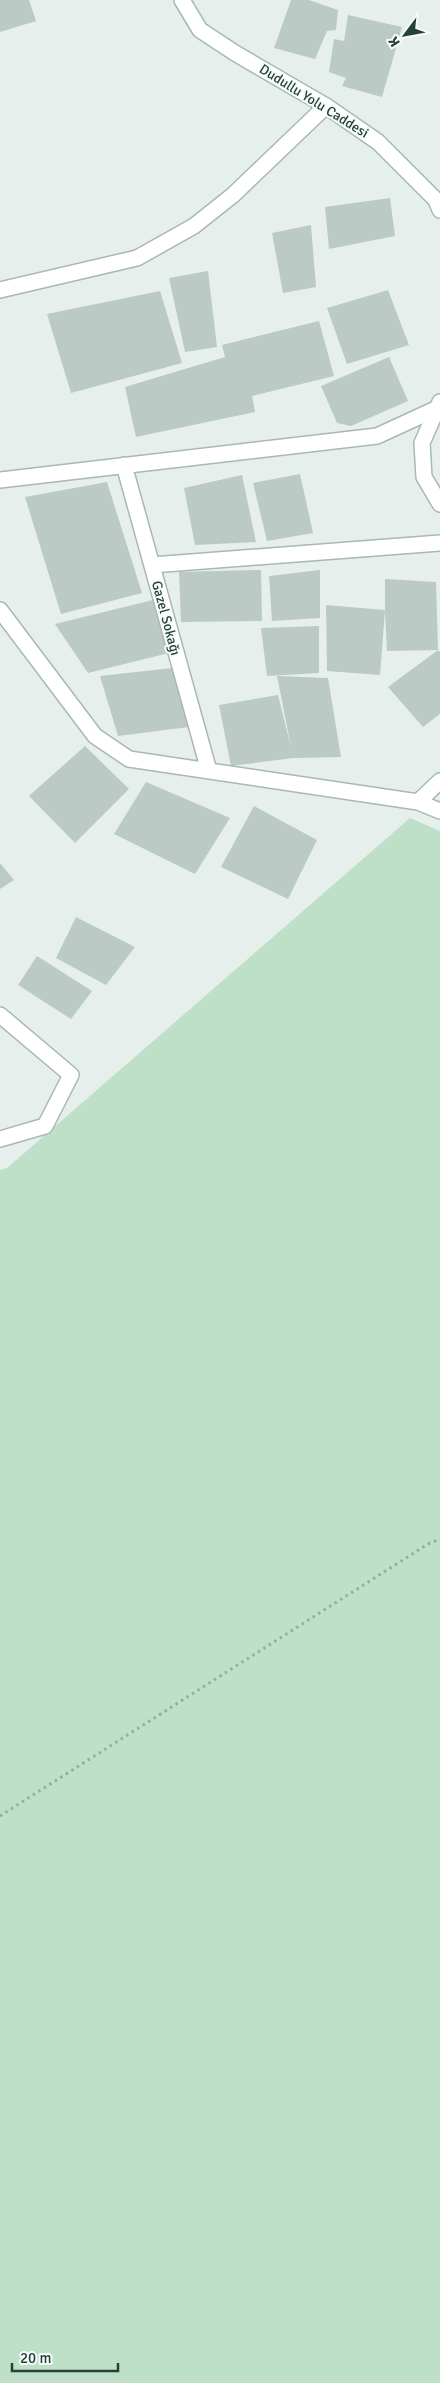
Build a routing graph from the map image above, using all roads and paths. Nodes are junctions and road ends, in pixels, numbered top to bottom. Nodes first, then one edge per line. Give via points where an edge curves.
1 (182, 0) edge
2 (326, 106) junction
3 (440, 210) edge
4 (0, 290) edge
5 (440, 405) edge
6 (124, 465) junction
7 (0, 480) edge
8 (440, 504) edge
9 (440, 543) edge
10 (152, 565) junction
11 (0, 610) edge
12 (208, 771) junction
13 (440, 781) edge
14 (418, 802) junction
15 (440, 811) edge
16 (0, 1015) edge
17 (0, 1139) edge
18 (440, 1540) edge
19 (0, 1816) edge

1 - 2 street, Dudullu Yolu Caddesi via 200,30
2 - 3 street, Dudullu Yolu Caddesi via 378,142 436,200
2 - 4 street via 234,195 194,226 137,258
5 - 6 street via 376,436
5 - 8 street via 422,443 424,477
6 - 7 street
6 - 10 street, Gazel Sokağı
9 - 10 street
10 - 12 street, Gazel Sokağı
11 - 12 street via 95,736 129,759
12 - 14 street
13 - 14 street
14 - 15 street
16 - 17 street via 71,1075 45,1126
18 - 19 path via 428,1544

